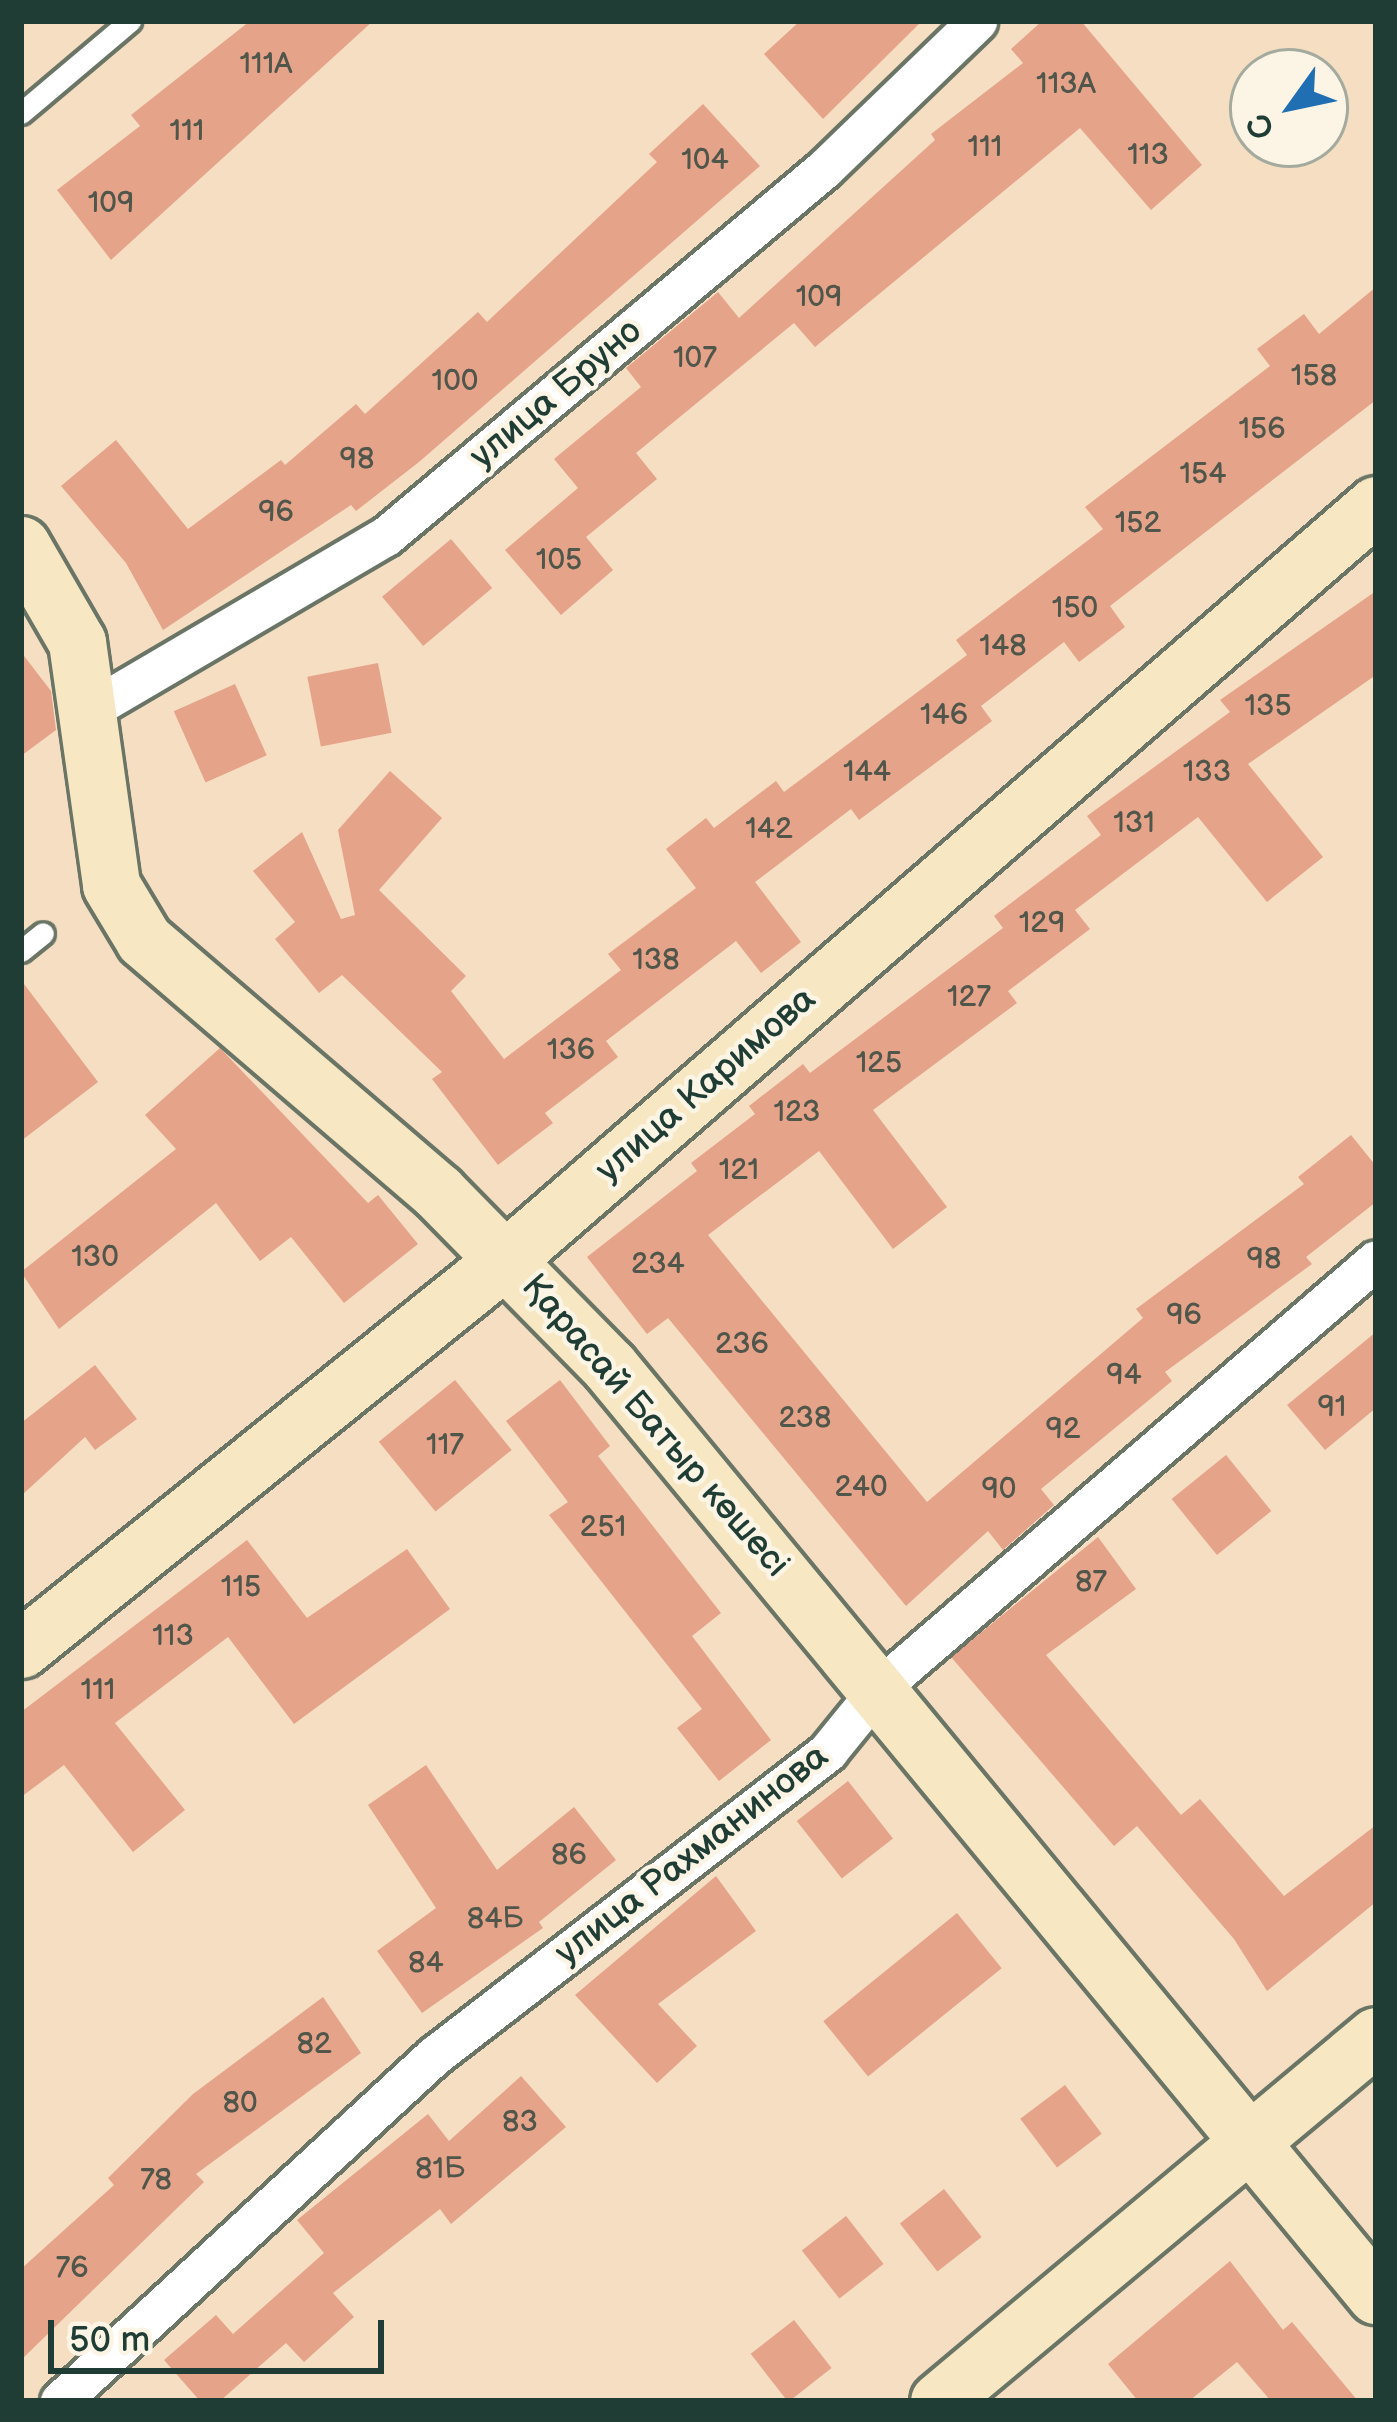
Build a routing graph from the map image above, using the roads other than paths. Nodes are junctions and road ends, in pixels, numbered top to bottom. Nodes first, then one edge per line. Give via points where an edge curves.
1 (130, 21) edge
2 (977, 21) edge
3 (21, 113) edge
4 (1376, 505) edge
5 (21, 545) edge
6 (91, 709) junction
7 (43, 934) dead end
8 (21, 951) edge
9 (507, 1258) junction
10 (1376, 1260) edge
11 (21, 1649) edge
12 (880, 1687) junction
13 (1376, 2036) edge
14 (1248, 2143) junction
15 (1376, 2295) edge
16 (60, 2401) edge
17 (939, 2401) edge

1 - 3 lane
2 - 6 street, улица Бруно via 824,169 386,536
4 - 9 street, улица Каримова
5 - 6 street, Қарасай Батыр көшесі via 77,642
6 - 9 street, Қарасай Батыр көшесі via 111,885 144,940
7 - 8 lane
9 - 11 street, улица Каримова
9 - 12 street, Қарасай Батыр көшесі via 609,1366
10 - 12 street, улица Рахманинова
12 - 14 street, Қарасай Батыр көшесі
12 - 16 street, улица Рахманинова via 828,1751 434,2056
13 - 14 street
14 - 15 street, Қарасай Батыр көшесі
14 - 17 street

